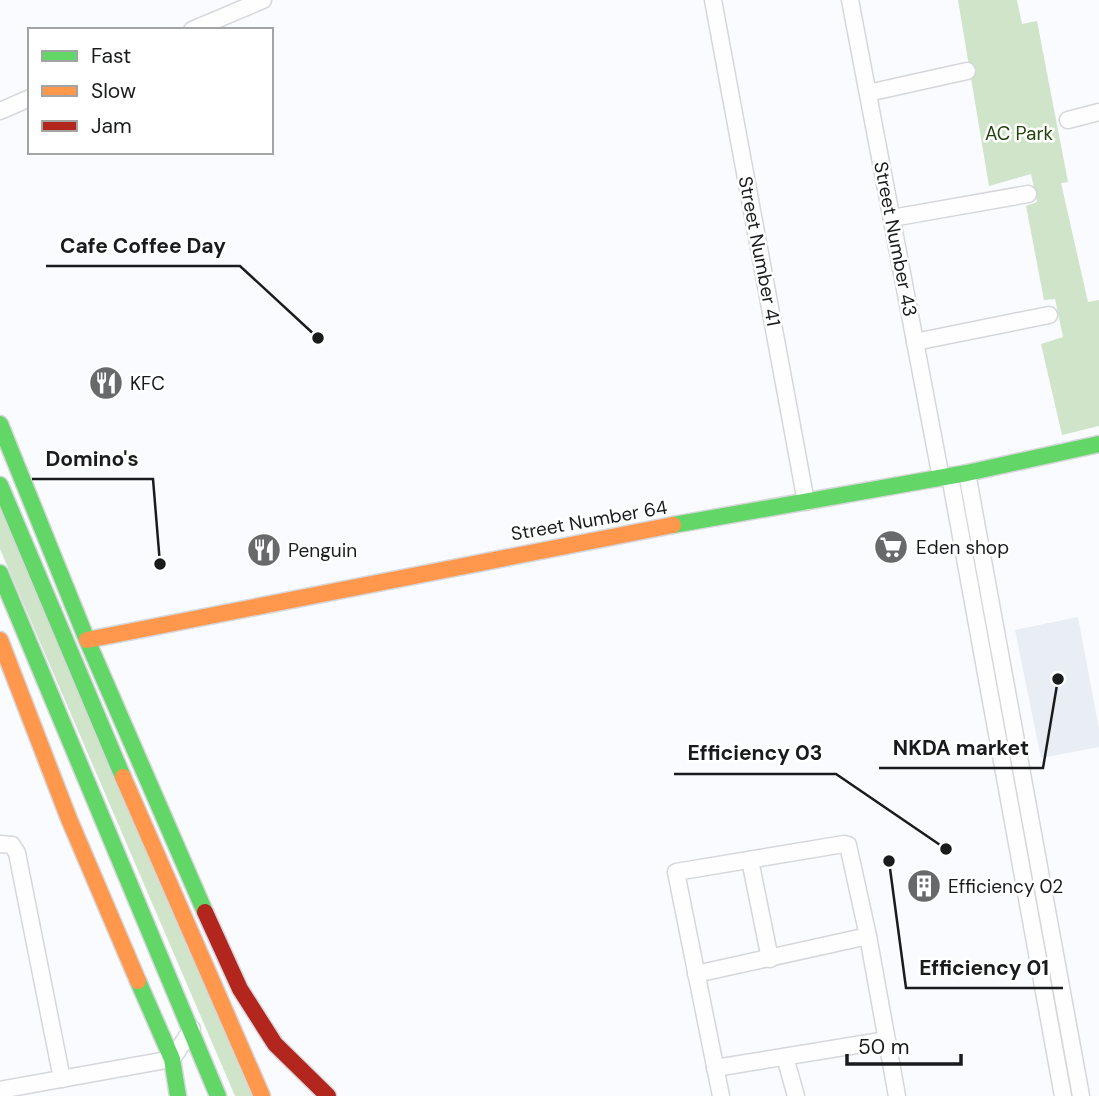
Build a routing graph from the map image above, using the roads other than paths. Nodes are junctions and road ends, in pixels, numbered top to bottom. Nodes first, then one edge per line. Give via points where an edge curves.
1 (263, 0) edge
2 (713, 0) edge
3 (850, 0) edge
4 (197, 28) edge
5 (967, 71) dead end
6 (868, 93) junction
7 (28, 99) edge
8 (0, 111) edge
9 (1099, 112) edge
10 (1069, 120) dead end
11 (1028, 194) dead end
12 (892, 218) junction
13 (1049, 315) dead end
14 (915, 342) junction
15 (0, 424) edge
16 (1099, 444) edge
17 (967, 473) junction
18 (945, 477) junction
19 (0, 485) edge
20 (806, 502) junction
21 (0, 573) edge
22 (0, 640) edge
23 (88, 640) junction
24 (0, 844) edge
25 (750, 860) junction
26 (868, 936) junction
27 (770, 959) junction
28 (696, 974) junction
29 (192, 1029) junction
30 (887, 1040) junction
31 (785, 1057) junction
32 (172, 1059) junction
33 (715, 1068) junction
34 (62, 1079) junction
35 (0, 1090) edge
36 (37, 1090) edge
37 (178, 1096) edge
38 (218, 1096) edge
39 (262, 1096) edge
40 (328, 1096) edge
41 (721, 1096) edge
42 (796, 1096) edge
43 (897, 1096) edge
44 (1063, 1096) edge
45 (1082, 1096) edge

1 - 4 street
2 - 20 street, Street Number 41
3 - 6 street, Street Number 43
5 - 6 street
6 - 12 street, Street Number 43
7 - 8 street
9 - 10 street
11 - 12 street
12 - 14 street, Street Number 43
13 - 14 street
14 - 18 street, Street Number 43
15 - 23 street
16 - 17 street, Street Number 64
17 - 18 street, Street Number 64
17 - 45 street
18 - 20 street, Street Number 64
18 - 44 street, Street Number 43
19 - 39 street
20 - 23 street, Street Number 64
21 - 29 street
22 - 32 street via 69,819
23 - 40 street via 240,989 275,1044
24 - 34 street via 12,845 18,853
25 - 26 street via 846,844
25 - 27 street
25 - 28 street via 676,872
26 - 27 street
26 - 30 street
27 - 28 street
28 - 33 street
29 - 32 street
29 - 38 street
30 - 31 street
30 - 43 street
31 - 33 street
31 - 42 street
32 - 34 street
32 - 37 street
33 - 41 street
34 - 36 street
35 - 36 street

